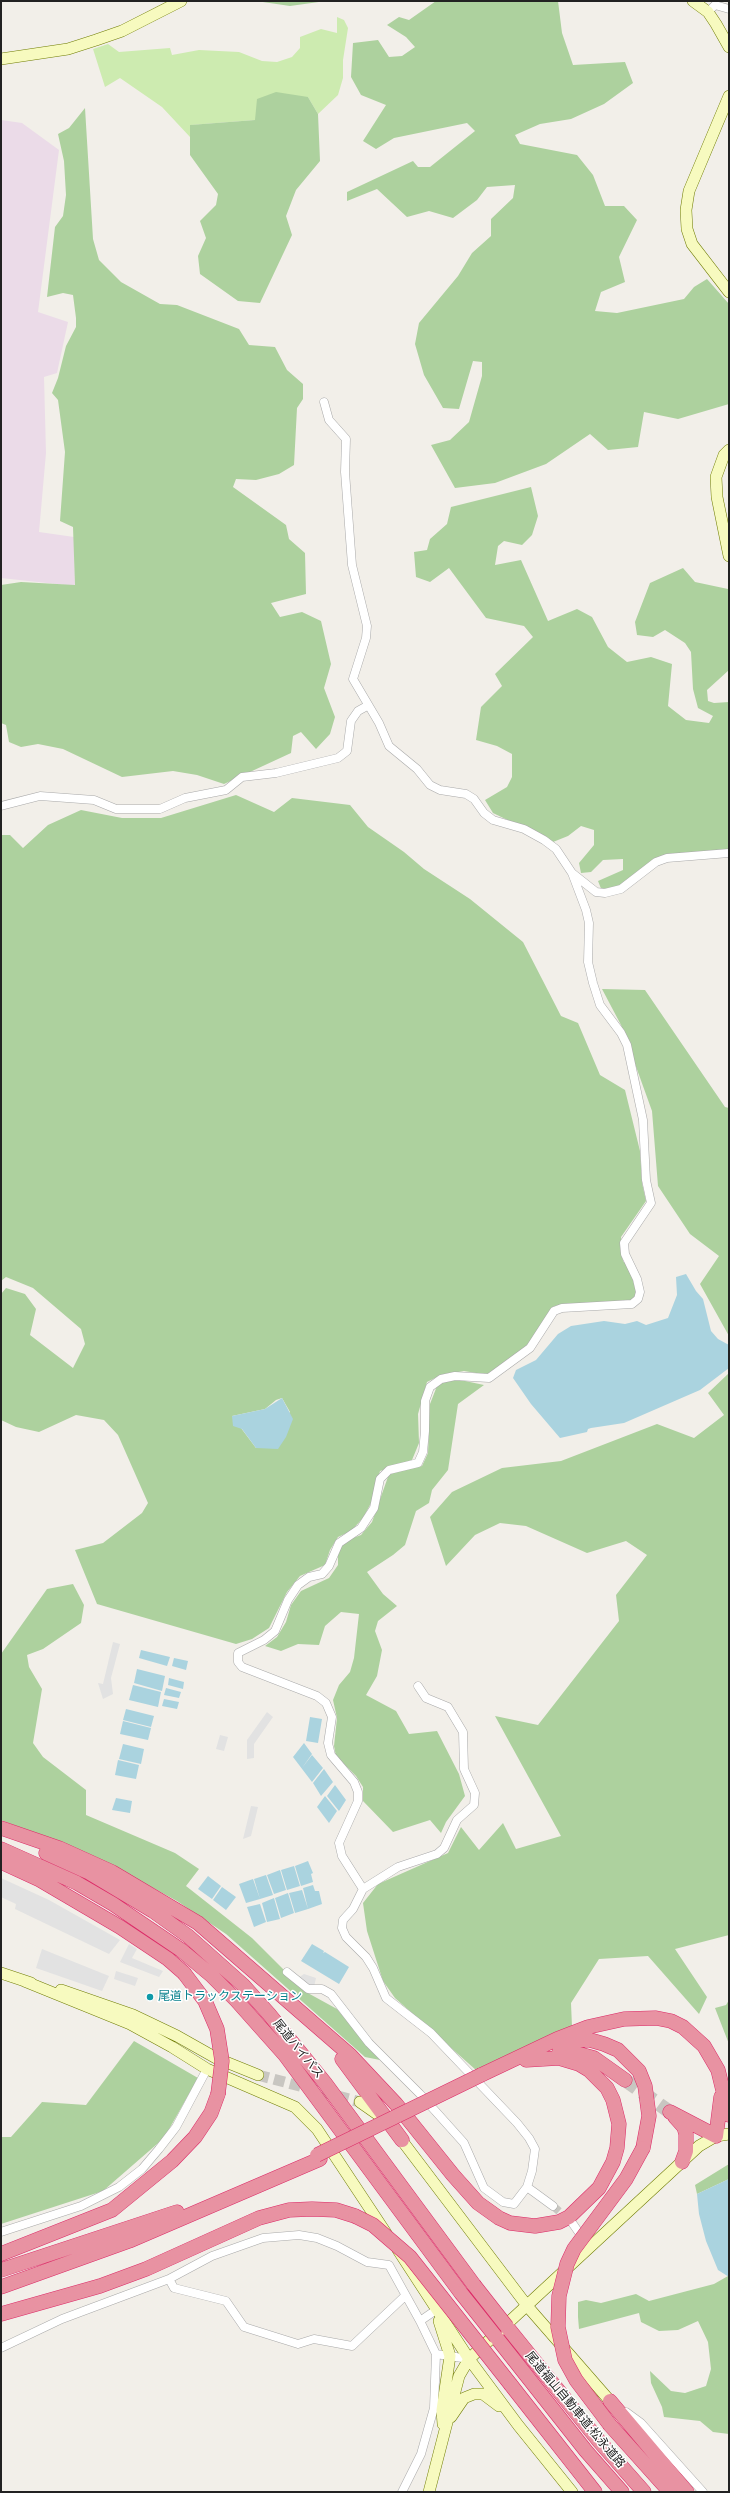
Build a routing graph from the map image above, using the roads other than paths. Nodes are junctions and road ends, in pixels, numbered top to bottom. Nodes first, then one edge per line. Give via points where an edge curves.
1 (181, 1) edge
2 (693, 1) edge
3 (729, 9) edge
4 (708, 12) junction
5 (729, 47) edge
6 (1, 59) edge
7 (729, 96) edge
8 (729, 292) edge
9 (324, 402) dead end
10 (729, 450) edge
11 (729, 556) edge
12 (367, 706) junction
13 (1, 806) edge
14 (729, 853) edge
15 (572, 873) junction
16 (418, 1686) dead end
17 (1, 1828) edge
18 (1, 1834) edge
19 (1, 1849) edge
20 (1, 1862) edge
21 (363, 1889) junction
22 (288, 1972) dead end
23 (1, 1974) edge
24 (24, 1981) junction
25 (291, 2002) junction
26 (539, 2047) junction
27 (526, 2060) junction
28 (206, 2069) junction
29 (258, 2075) tunnel mouth
30 (482, 2077) junction
31 (624, 2080) tunnel mouth
32 (721, 2084) junction
33 (360, 2102) tunnel mouth
34 (729, 2115) edge
35 (722, 2135) edge
36 (402, 2140) junction
37 (318, 2157) junction
38 (682, 2162) junction
39 (526, 2187) junction
40 (553, 2206) tunnel mouth
41 (573, 2224) tunnel mouth
42 (1, 2232) edge
43 (588, 2246) junction
44 (1, 2254) edge
45 (1, 2270) edge
46 (169, 2279) junction
47 (1, 2287) edge
48 (405, 2296) junction
49 (528, 2307) junction
50 (436, 2310) junction
51 (1, 2314) edge
52 (420, 2321) junction
53 (507, 2327) joint
54 (496, 2338) joint
55 (1, 2348) edge
56 (436, 2354) junction
57 (450, 2356) junction
58 (469, 2359) junction
59 (610, 2401) junction
60 (518, 2425) junction
61 (443, 2430) junction
62 (562, 2481) junction
63 (402, 2492) edge
64 (429, 2492) edge
65 (567, 2492) edge
66 (572, 2492) edge
67 (595, 2492) edge
68 (622, 2492) edge
69 (644, 2492) edge
70 (670, 2492) edge
71 (688, 2492) edge
72 (703, 2492) edge

1 - 6 street via 122,31 96,40 68,49
2 - 4 street
3 - 4 street via 715,5
4 - 5 street
7 - 8 street via 690,191 686,210 687,229 692,244
9 - 12 street via 329,420 346,439 345,472 352,564 367,626 354,679
10 - 11 street via 724,455 716,477 717,497
12 - 13 street via 358,711 351,721 347,750 338,758 276,773 242,777 226,790 185,798 160,809 116,809 94,800 40,796
12 - 15 street via 379,723 389,746 417,769 430,786 466,794 493,820 524,829 544,840 556,849
14 - 15 street via 667,858 656,862 621,889 605,893 596,892
15 - 21 street via 588,916 588,962 593,983 600,1005 627,1045 644,1120 646,1180 651,1203 624,1243 637,1279 640,1292 638,1299 632,1304 562,1308 554,1311 530,1348 489,1378 441,1378 430,1387 425,1401 423,1452 418,1463 389,1470 380,1479 374,1508 361,1528 339,1543 329,1566 322,1574 309,1577 298,1585 288,1600 275,1631 264,1640 238,1653 238,1662 242,1667 317,1696 326,1703 332,1717 328,1743 331,1755 354,1782 358,1792 358,1802 339,1843 342,1856
16 - 21 street via 426,1698 448,1707 463,1732 464,1770 475,1793 474,1805 457,1820 444,1848 437,1854 398,1867
17 - 25 highway via 59,1848 112,1872 163,1900 198,1924
18 - 53 highway, 尾道バイパス, bridge via 88,1872 127,1894 188,1936 238,1980 270,2014 320,2077
19 - 54 highway, 尾道バイパス, bridge via 77,1884 113,1904 181,1950 216,1980 285,2056
20 - 44 highway, bridge via 40,1880 120,1927 168,1959 184,1973 205,2001 217,2029 222,2061 218,2094 211,2114 195,2137 172,2161 112,2210
21 - 39 street via 353,1909 343,1920 342,1928 346,1937 366,1957 386,1998 431,2033 529,2138 535,2149 532,2171
22 - 39 street via 308,1989 322,1989 331,1994 369,2043 464,2143 484,2188 503,2202 514,2204
23 - 24 street
24 - 28 street via 130,2024
24 - 29 street via 108,2005 161,2028 216,2058
25 - 27 highway via 350,2055 478,2203 510,2223 535,2226 559,2222 569,2217 599,2188 615,2155 619,2124 607,2088 589,2070 580,2064 559,2058
25 - 36 highway via 344,2062
26 - 30 highway
26 - 32 highway via 605,2022 640,2017 671,2021 683,2027 704,2046 718,2070
26 - 70 highway, bridge via 561,2041 590,2040 618,2050 639,2071 648,2102 649,2116 643,2148 626,2179 574,2249 567,2264 559,2296 559,2338 566,2360 580,2385 610,2425
27 - 30 highway
27 - 31 highway via 547,2053 577,2053 594,2058
28 - 42 street via 168,2138 142,2169 119,2187 81,2206
28 - 50 street via 295,2107 317,2129
30 - 37 highway, bridge
32 - 34 highway
32 - 35 highway
33 - 36 street via 383,2118
35 - 38 street via 699,2146
35 - 38 highway via 670,2112 684,2127 686,2134 686,2151
36 - 49 street
37 - 45 highway via 195,2206
37 - 47 highway via 129,2242
38 - 43 street
39 - 40 street
41 - 43 street
43 - 49 street
46 - 48 street via 212,2256 263,2238 299,2235 317,2238 367,2262 390,2265
46 - 48 street via 174,2288 226,2302 244,2327 298,2344 314,2339 352,2346
46 - 55 street via 62,2319
48 - 52 street
49 - 58 street
49 - 59 street
50 - 52 street
50 - 57 street
50 - 58 street
51 - 67 highway, bridge via 127,2276 201,2246 259,2218 289,2210 336,2210 355,2216 373,2226 410,2257
52 - 56 street
53 - 69 highway, 尾道福山自動車道;松永道路 via 599,2441
54 - 68 highway, 尾道福山自動車道;松永道路 via 586,2452
56 - 57 street
56 - 63 street via 434,2408 430,2426 421,2454
57 - 58 street
57 - 61 street via 442,2410
58 - 60 street
58 - 61 street via 459,2376
59 - 71 highway
59 - 72 street via 641,2423
60 - 61 street via 492,2400 483,2394 474,2394 464,2398
60 - 62 street
61 - 64 street
62 - 65 street
62 - 66 street

